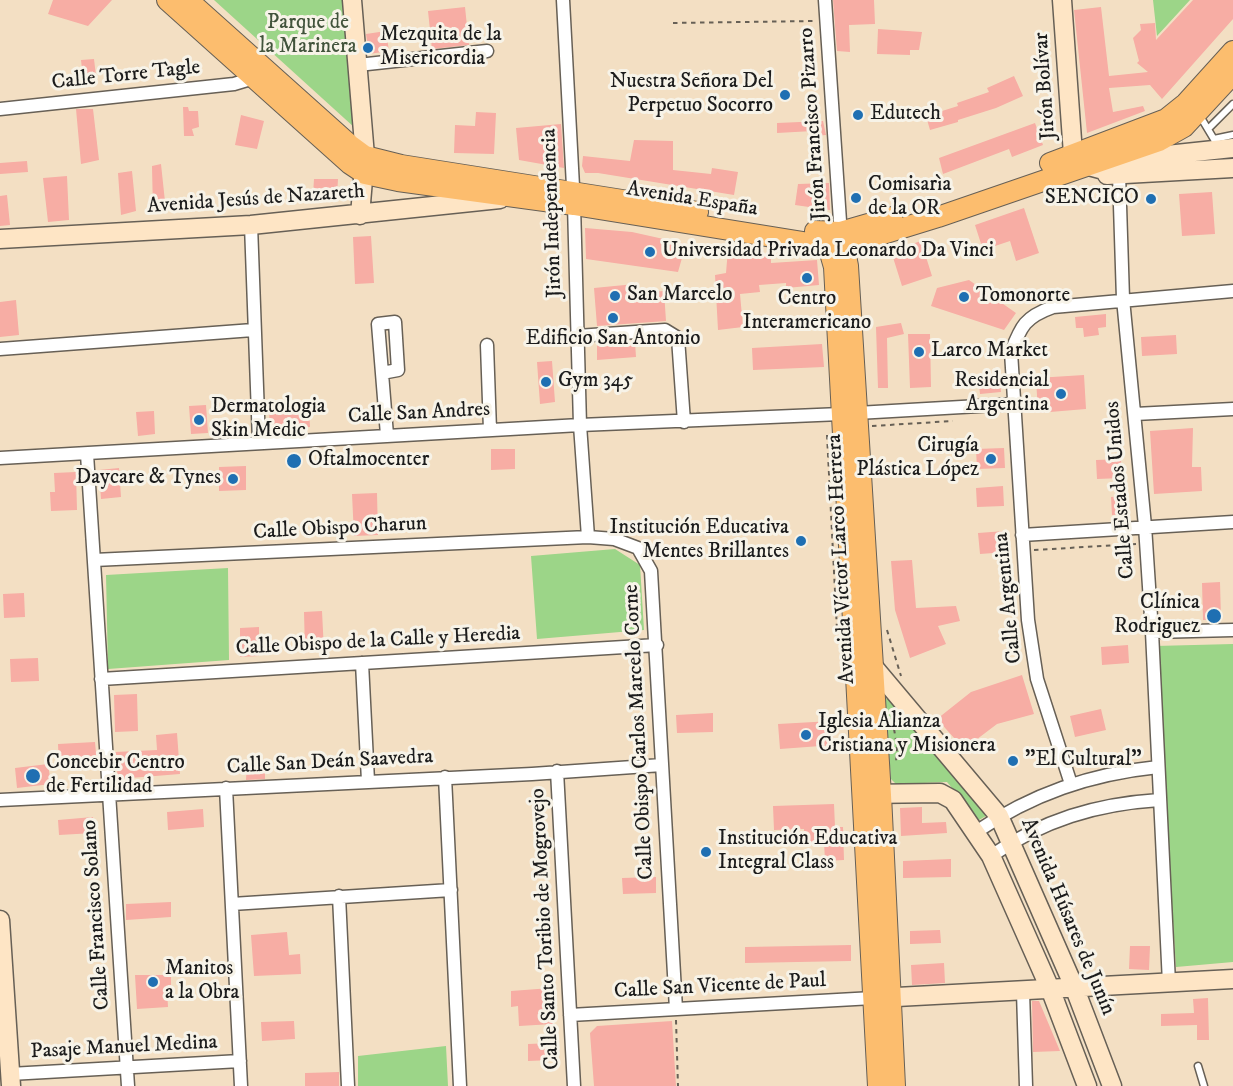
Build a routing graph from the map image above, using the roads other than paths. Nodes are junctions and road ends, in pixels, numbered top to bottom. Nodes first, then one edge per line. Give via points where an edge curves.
1 (167, 0) edge
2 (188, 0) edge
3 (352, 0) edge
4 (563, 0) edge
5 (825, 0) edge
6 (1062, 0) edge
7 (487, 51) dead end
8 (1233, 51) edge
9 (358, 65) junction
10 (254, 78) junction
11 (1231, 81) edge
12 (1233, 104) edge
13 (0, 110) edge
14 (1197, 123) junction
15 (1233, 135) edge
16 (1222, 146) edge
17 (1181, 152) junction
18 (1079, 159) junction
19 (365, 165) junction
20 (1233, 168) edge
21 (1119, 174) junction
22 (1036, 182) junction
23 (514, 198) junction
24 (573, 198) junction
25 (360, 215) junction
26 (251, 225) junction
27 (0, 239) edge
28 (838, 241) junction
29 (1233, 291) edge
30 (1123, 300) junction
31 (253, 330) junction
32 (577, 336) junction
33 (487, 345) dead end
34 (0, 349) edge
35 (382, 373) dead end
36 (1014, 404) junction
37 (1233, 409) edge
38 (1135, 414) junction
39 (852, 419) junction
40 (684, 422) junction
41 (580, 424) junction
42 (490, 429) junction
43 (387, 435) junction
44 (259, 442) junction
45 (87, 454) junction
46 (0, 458) edge
47 (1233, 522) edge
48 (1145, 526) junction
49 (1022, 535) junction
50 (588, 537) junction
51 (94, 560) junction
52 (1233, 630) edge
53 (1152, 632) junction
54 (657, 645) junction
55 (362, 663) junction
56 (872, 664) junction
57 (102, 679) junction
58 (662, 765) junction
59 (1158, 768) junction
60 (558, 771) junction
61 (445, 777) junction
62 (368, 781) junction
63 (1071, 783) junction
64 (226, 788) junction
65 (109, 794) junction
66 (873, 794) junction
67 (0, 800) edge
68 (1159, 800) junction
69 (999, 816) junction
70 (976, 832) junction
71 (1012, 842) junction
72 (991, 856) junction
73 (451, 890) junction
74 (339, 896) junction
75 (232, 904) junction
76 (0, 920) edge
77 (1233, 979) edge
78 (1169, 982) junction
79 (1075, 989) junction
80 (1051, 991) junction
81 (1023, 992) junction
82 (881, 998) junction
83 (676, 1009) junction
84 (570, 1015) junction
85 (240, 1061) junction
86 (1198, 1066) dead end
87 (127, 1068) junction
88 (7, 1078) edge
89 (128, 1086) edge
90 (241, 1086) edge
91 (348, 1086) edge
92 (460, 1086) edge
93 (574, 1086) edge
94 (878, 1086) edge
95 (895, 1086) edge
96 (1026, 1086) edge
97 (1087, 1086) edge
98 (1112, 1086) edge
99 (1204, 1086) edge

1 - 10 main road, Avenida España
2 - 19 main road, Avenida España via 350,145
3 - 9 street
4 - 24 street, Jirón Independencia
5 - 28 street, Jirón Francisco Pizarro
6 - 18 street, Jirón Bolívar
7 - 9 street
8 - 18 main road, Avenida España via 1166,118
9 - 19 street
10 - 13 street, Calle Torre Tagle via 243,83
10 - 19 main road, Avenida España via 350,164
11 - 14 main road, Avenida España
12 - 14 lane
14 - 16 lane
14 - 17 street via 1179,139
14 - 18 main road, Avenida España via 1160,141
15 - 16 lane
16 - 17 street
17 - 21 street via 1148,156
18 - 21 street
18 - 22 main road, Avenida España
18 - 28 main road, Avenida España via 956,197
19 - 23 main road, Avenida España
19 - 24 main road, Avenida España via 401,165
19 - 25 street
20 - 21 street
21 - 22 street
21 - 30 street, Calle Estados Unidos
22 - 28 main road, Avenida España via 938,217
23 - 24 main road, Avenida España
23 - 25 street, Avenida Jesús de Nazareth
24 - 28 main road, Avenida España via 827,233
24 - 32 street, Jirón Independencia
25 - 26 street, Avenida Jesús de Nazareth
26 - 27 street, Avenida Jesús de Nazareth
26 - 31 street
28 - 39 main road, Avenida Víctor Larco Herrera via 834,267
29 - 30 street
30 - 36 street, Calle Argentina via 1053,307 1033,314 1020,329 1011,352
30 - 38 street, Calle Estados Unidos
31 - 34 street
31 - 44 street
32 - 40 street via 672,332 678,338
32 - 41 street, Jirón Independencia
33 - 42 street
35 - 43 street
36 - 39 street, Calle San Andres
36 - 49 street, Calle Argentina
37 - 38 street
38 - 48 street, Calle Estados Unidos
39 - 40 street, Calle San Andres
39 - 56 main road, Avenida Víctor Larco Herrera
39 - 66 main road, Avenida Víctor Larco Herrera
40 - 41 street, Calle San Andres
41 - 42 street, Calle San Andres
41 - 50 street
42 - 43 street, Calle San Andres
43 - 44 street, Calle San Andres
44 - 45 street, Calle San Andres
45 - 46 street, Calle San Andres
45 - 51 street, Calle Francisco Solano
47 - 48 street
48 - 49 street
48 - 53 street, Calle Estados Unidos
49 - 63 street, Calle Argentina via 1037,679
50 - 51 street, Calle Obispo Charun
50 - 54 street, Calle Obispo Carlos Marcelo Corne via 614,539 638,548 651,571
51 - 57 street, Calle Francisco Solano
52 - 53 street
53 - 59 street, Calle Estados Unidos
54 - 55 street, Calle Obispo de la Calle y Heredia
54 - 58 street, Calle Obispo Carlos Marcelo Corne
55 - 57 street, Calle Obispo de la Calle y Heredia
55 - 62 street
56 - 66 main road, Avenida Víctor Larco Herrera
56 - 69 street, Avenida Húsares de Junín
57 - 65 street, Calle Francisco Solano
58 - 60 street, Calle San Deán Saavedra
58 - 83 street, Calle Obispo Carlos Marcelo Corne
59 - 63 street
59 - 68 street, Calle Estados Unidos
60 - 61 street, Calle San Deán Saavedra
60 - 84 street, Calle Santo Toribio de Mogrovejo
61 - 62 street, Calle San Deán Saavedra
61 - 73 street
62 - 64 street, Calle San Deán Saavedra
63 - 69 street
64 - 65 street, Calle San Deán Saavedra
64 - 75 street
65 - 67 street, Calle San Deán Saavedra
65 - 87 street, Calle Francisco Solano
66 - 70 street, Avenida Húsares de Junín via 946,795
66 - 82 main road, Avenida Víctor Larco Herrera
68 - 71 street via 1078,812
68 - 78 street, Calle Estados Unidos
69 - 70 street
69 - 71 street, Avenida Húsares de Junín
70 - 72 street, Avenida Húsares de Junín
71 - 72 street
71 - 79 street, Avenida Húsares de Junín
72 - 80 street, Avenida Húsares de Junín
73 - 74 street
73 - 92 street
74 - 75 street
74 - 91 street
75 - 85 street
76 - 88 street
77 - 78 street
78 - 79 street
79 - 80 street
79 - 98 street, Avenida Húsares de Junín
80 - 81 street
80 - 97 street, Avenida Húsares de Junín
81 - 82 street
81 - 96 street
82 - 83 street, Calle San Vicente de Paul
82 - 94 main road, Avenida Víctor Larco Herrera
82 - 95 main road, Avenida Víctor Larco Herrera
83 - 84 street, Calle San Vicente de Paul
84 - 93 street, Calle Santo Toribio de Mogrovejo
85 - 87 street, Pasaje Manuel Medina
85 - 90 street
86 - 99 lane
87 - 88 street, Pasaje Manuel Medina
87 - 89 street, Calle Francisco Solano

